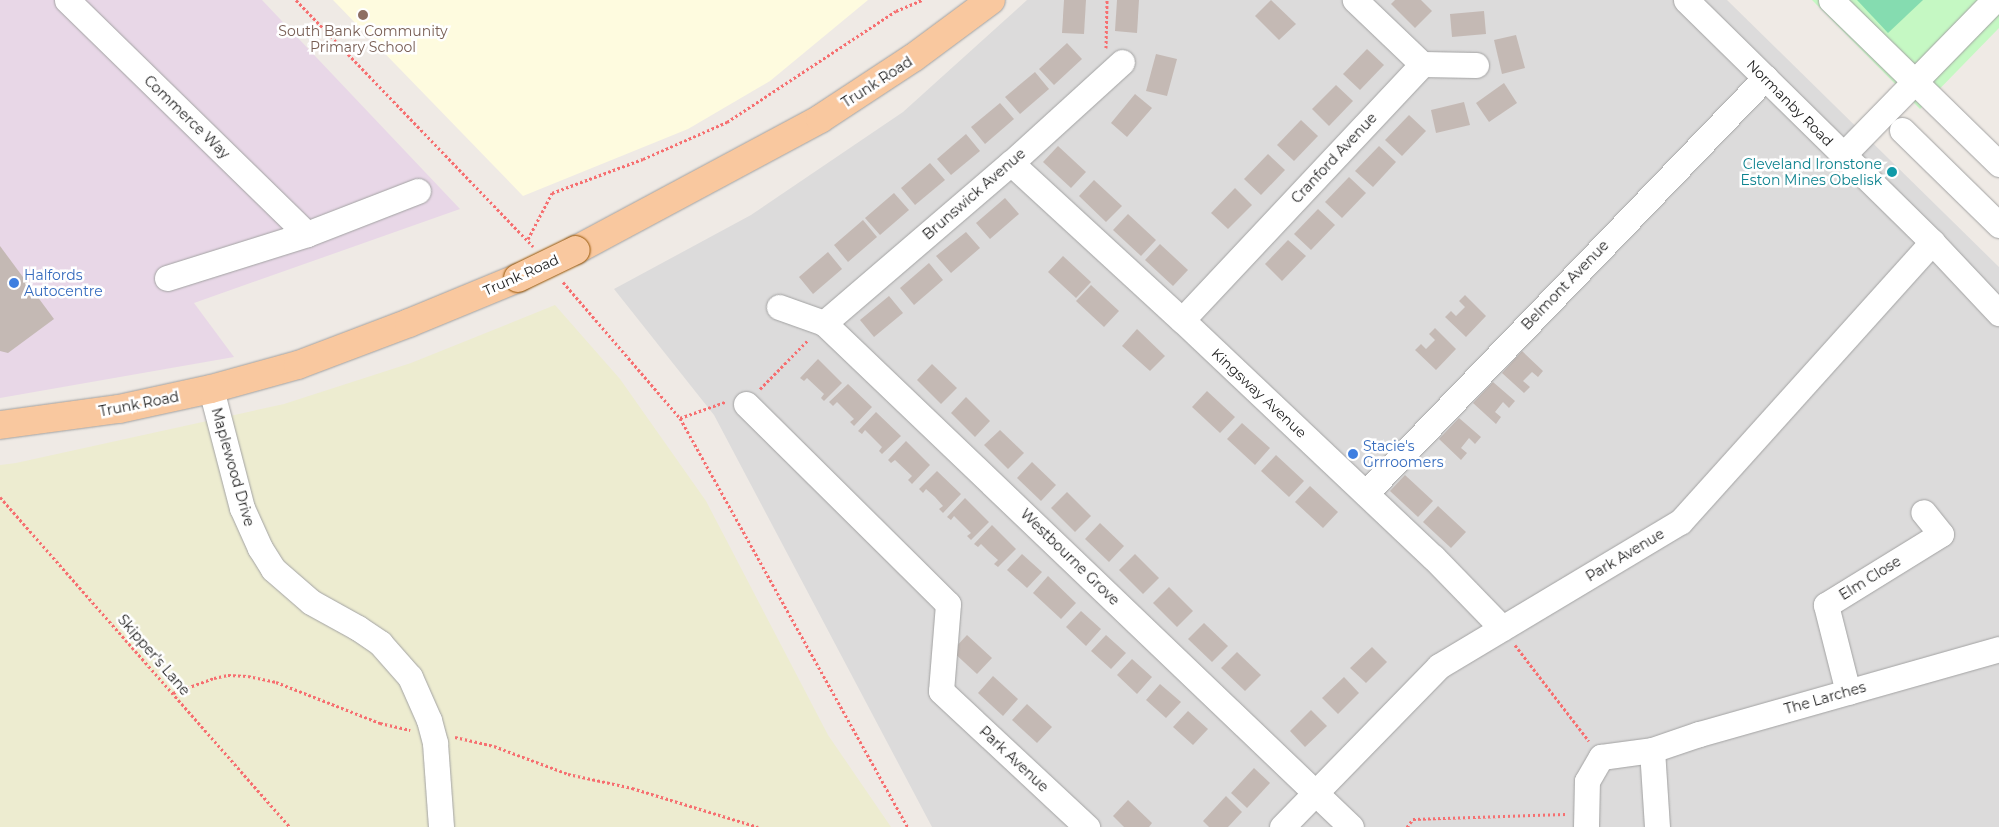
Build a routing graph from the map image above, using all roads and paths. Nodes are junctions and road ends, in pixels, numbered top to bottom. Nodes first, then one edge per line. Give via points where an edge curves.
1 (67, 0) edge
2 (296, 0) edge
3 (922, 0) edge
4 (965, 0) edge
5 (991, 0) edge
6 (1106, 0) edge
7 (1355, 0) edge
8 (1686, 0) edge
9 (1831, 0) edge
10 (1994, 0) edge
11 (1122, 62) joint
12 (1422, 64) junction
13 (1476, 65) dead end
14 (1765, 78) junction
15 (1913, 83) junction
16 (866, 90) junction
17 (1902, 130) dead end
18 (1844, 155) junction
19 (1011, 163) junction
20 (1999, 164) edge
21 (418, 192) dead end
22 (1999, 224) edge
23 (307, 234) junction
24 (528, 239) junction
25 (1932, 242) junction
26 (540, 254) dead end
27 (558, 276) dead end
28 (167, 278) dead end
29 (779, 307) dead end
30 (1999, 312) edge
31 (1182, 320) junction
32 (824, 323) junction
33 (211, 389) junction
34 (746, 404) junction
35 (680, 418) junction
36 (0, 425) edge
37 (1366, 493) junction
38 (0, 498) edge
39 (1923, 512) dead end
40 (1502, 628) junction
41 (1999, 649) edge
42 (1848, 692) junction
43 (173, 694) junction
44 (433, 734) junction
45 (1652, 750) junction
46 (1601, 757) junction
47 (1316, 792) junction
48 (1586, 820) edge
49 (290, 827) edge
50 (442, 827) edge
51 (758, 827) edge
52 (908, 827) edge
53 (1087, 827) edge
54 (1282, 827) edge
55 (1351, 827) edge
56 (1407, 827) edge
57 (1657, 827) edge

1 - 23 street, Commerce Way
2 - 24 path
3 - 24 path via 896,11 727,122 643,159 552,193
4 - 16 main road
5 - 16 main road, Trunk Road
6 - 11 path via 1104,48 1116,48
7 - 12 street
8 - 14 street, Normanby Road
9 - 15 street
10 - 15 street
11 - 19 street, Brunswick Avenue
12 - 13 street
12 - 31 street, Cranford Avenue
14 - 18 street, Normanby Road
14 - 37 street, Belmont Avenue
15 - 18 street
15 - 20 street
16 - 33 main road, Trunk Road, bridge via 820,119 518,278 298,365
17 - 22 street
18 - 25 street, Normanby Road
19 - 31 street, Kingsway Avenue
19 - 32 street, Brunswick Avenue
21 - 23 street
23 - 28 street
24 - 26 path
25 - 30 street, Normanby Road
25 - 40 street, Park Avenue via 1680,522
27 - 35 path
29 - 32 street
31 - 37 street, Kingsway Avenue
32 - 34 path
32 - 47 street, Westbourne Grove
33 - 36 main road, Trunk Road via 119,409
33 - 44 street, Maplewood Drive via 242,508 273,569 311,602 358,628 397,660 420,697
34 - 35 path via 724,402
34 - 53 street, Park Avenue via 948,604 941,692
35 - 52 path
37 - 40 street, Kingsway Avenue
38 - 43 path, Skipper's Lane
39 - 42 street, Elm Close via 1941,534 1826,605
40 - 46 path
40 - 47 street, Park Avenue via 1439,666
41 - 42 street, The Larches
42 - 45 street, The Larches
43 - 44 path via 214,678 248,676 276,682 380,723
43 - 49 path, Skipper's Lane
44 - 50 street, Maplewood Drive
44 - 51 path via 486,744 547,768 632,788
45 - 46 street, The Larches
45 - 57 street
46 - 48 street via 1587,781
47 - 54 street, Park Avenue
47 - 55 street, Westbourne Grove
48 - 56 path via 1413,819

